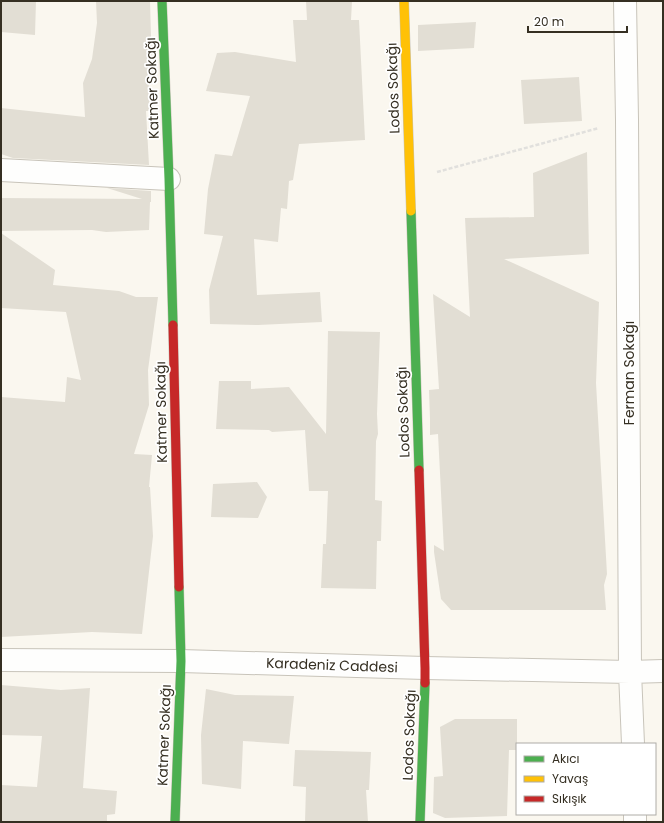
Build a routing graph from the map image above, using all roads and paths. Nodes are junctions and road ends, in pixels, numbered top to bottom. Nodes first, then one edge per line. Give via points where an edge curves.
1 (162, 1) edge
2 (404, 1) edge
3 (625, 1) edge
4 (627, 120) junction
5 (1, 170) edge
6 (169, 179) junction
7 (410, 179) junction
8 (1, 660) edge
9 (181, 661) junction
10 (425, 668) junction
11 (663, 671) edge
12 (630, 672) junction
13 (633, 743) edge
14 (176, 822) edge
15 (420, 822) edge

1 - 6 street, Katmer Sokağı
2 - 7 street, Lodos Sokağı
3 - 4 street, Ferman Sokağı
4 - 7 path
4 - 12 street, Ferman Sokağı
5 - 6 street
6 - 9 street, Katmer Sokağı
7 - 10 street, Lodos Sokağı
8 - 9 street, Karadeniz Caddesi
9 - 10 street, Karadeniz Caddesi
9 - 14 street, Katmer Sokağı
10 - 12 street, Karadeniz Caddesi
10 - 15 street, Lodos Sokağı
11 - 12 street, Karadeniz Caddesi
12 - 13 street, Ferman Sokağı

